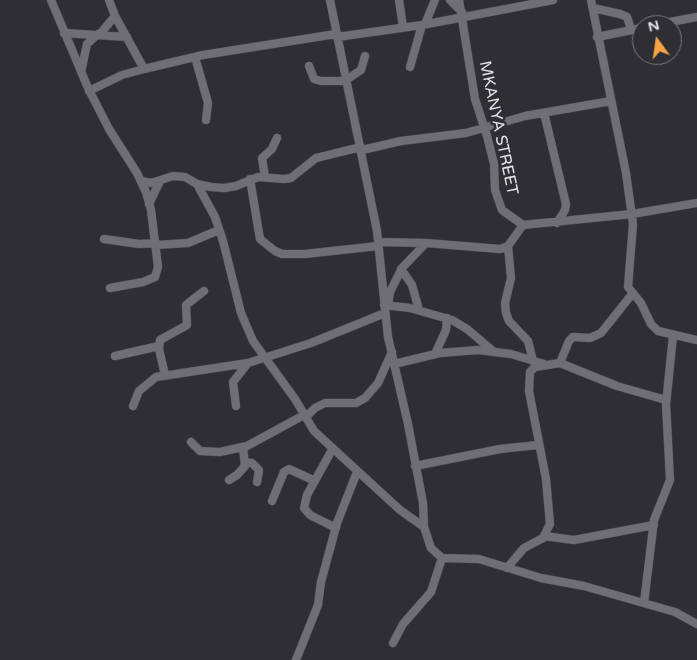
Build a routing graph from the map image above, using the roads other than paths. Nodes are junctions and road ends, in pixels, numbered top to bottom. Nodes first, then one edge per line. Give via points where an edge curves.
1 (50, 0) edge
2 (109, 0) edge
3 (330, 0) edge
4 (399, 0) edge
5 (435, 0) edge
6 (450, 0) edge
7 (459, 0) edge
8 (553, 0) edge
9 (592, 4) edge
10 (463, 15) junction
11 (115, 16) junction
12 (697, 17) edge
13 (682, 20) edge
14 (424, 25) junction
15 (402, 27) junction
16 (632, 30) joint
17 (64, 33) junction
18 (99, 34) junction
19 (337, 36) junction
20 (127, 37) junction
21 (597, 37) junction
22 (365, 56) dead end
23 (195, 57) junction
24 (309, 66) dead end
25 (410, 67) dead end
26 (144, 69) junction
27 (81, 73) junction
28 (346, 80) junction
29 (89, 91) junction
30 (611, 101) junction
31 (544, 113) junction
32 (206, 120) dead end
33 (484, 128) junction
34 (278, 138) dead end
35 (361, 149) junction
36 (265, 177) junction
37 (250, 179) junction
38 (140, 181) junction
39 (160, 181) junction
40 (197, 184) junction
41 (149, 204) junction
42 (697, 204) edge
43 (632, 214) junction
44 (557, 222) junction
45 (523, 225) junction
46 (219, 230) junction
47 (104, 239) dead end
48 (426, 243) junction
49 (156, 244) junction
50 (378, 244) junction
51 (508, 246) junction
52 (401, 269) junction
53 (110, 288) dead end
54 (204, 291) dead end
55 (633, 293) junction
56 (386, 308) junction
57 (420, 310) junction
58 (447, 318) junction
59 (673, 336) junction
60 (697, 340) edge
61 (159, 346) junction
62 (493, 351) junction
63 (392, 352) junction
64 (435, 354) junction
65 (114, 356) dead end
66 (264, 357) junction
67 (533, 361) junction
68 (248, 363) junction
69 (560, 363) junction
70 (394, 364) junction
71 (545, 365) junction
72 (165, 374) junction
73 (666, 400) junction
74 (133, 406) dead end
75 (236, 406) dead end
76 (305, 416) junction
77 (191, 442) dead end
78 (538, 445) junction
79 (243, 447) junction
80 (333, 448) junction
81 (246, 462) junction
82 (415, 466) junction
83 (357, 472) junction
84 (229, 480) dead end
85 (315, 481) junction
86 (257, 482) dead end
87 (272, 501) dead end
88 (654, 525) junction
89 (424, 527) junction
90 (336, 528) junction
91 (544, 536) junction
92 (442, 558) junction
93 (507, 568) junction
94 (644, 603) junction
95 (697, 624) edge
96 (392, 643) dead end
97 (296, 660) edge

1 - 17 street
2 - 11 street
3 - 19 street
4 - 15 street
5 - 14 street
6 - 10 street
7 - 10 street, MKANYA STREET
8 - 10 street
9 - 16 street via 626,17
9 - 21 street
10 - 14 street
10 - 33 street, MKANYA STREET via 475,99
11 - 18 street
11 - 20 street
12 - 13 street
14 - 15 street
14 - 25 street
15 - 19 street
16 - 21 street
17 - 18 street
17 - 27 street
18 - 20 street
18 - 27 street via 87,44
19 - 23 street
19 - 28 street
20 - 26 street
21 - 30 street
22 - 28 street via 361,70
23 - 26 street
23 - 32 street via 208,103
24 - 28 street via 314,79 320,82
26 - 29 street via 122,75
27 - 29 street
28 - 35 street
29 - 38 street
30 - 31 street
30 - 43 street
31 - 33 street
31 - 44 street via 566,204
33 - 35 street
33 - 45 street, MKANYA STREET via 494,164 498,201 502,210
34 - 36 street via 262,158
35 - 36 street via 316,158 291,178
35 - 50 street
36 - 37 street
37 - 40 street via 224,188
37 - 50 street via 260,239 274,251 305,254
38 - 39 street
38 - 41 street
39 - 40 street via 174,176 185,177
39 - 41 street
40 - 46 street
41 - 49 street
42 - 43 street
43 - 44 street
43 - 55 street via 627,278
44 - 45 street
45 - 51 street
46 - 49 street via 188,243
46 - 66 street via 241,313
47 - 49 street
48 - 50 street
48 - 51 street via 500,249
48 - 52 street
49 - 53 street via 158,267 155,277
50 - 56 street
51 - 67 street via 511,278 506,313 528,341
52 - 56 street
52 - 57 street via 412,286
54 - 61 street via 186,305 187,324 160,340
55 - 59 street via 651,324 658,331
55 - 69 street via 601,334 590,338 574,337 568,341
56 - 57 street
56 - 63 street
56 - 66 street via 310,342
57 - 58 street
58 - 62 street via 467,329
58 - 64 street via 446,330
59 - 60 street
59 - 73 street
61 - 65 street
61 - 72 street
62 - 64 street
62 - 67 street
63 - 70 street
63 - 76 street via 378,383 366,398 356,403 325,403
64 - 70 street
66 - 68 street
66 - 76 street
67 - 71 street
68 - 72 street
68 - 75 street via 233,382
69 - 71 street
69 - 73 street via 617,386
70 - 82 street
71 - 78 street via 535,367 528,380
72 - 74 street via 149,381 140,390
73 - 88 street via 670,480
76 - 79 street
76 - 80 street via 314,431
77 - 79 street via 205,453
78 - 82 street
78 - 91 street via 546,479 550,524
79 - 81 street
80 - 83 street
80 - 85 street
81 - 84 street via 242,471
81 - 86 street via 259,470
82 - 89 street
83 - 89 street
83 - 90 street
85 - 87 street via 294,470 286,470
85 - 90 street via 307,495 305,511
88 - 91 street via 574,540
88 - 94 street
89 - 92 street via 431,548
90 - 97 street via 318,605
91 - 93 street via 524,548
92 - 93 street via 479,559
92 - 96 street via 431,592 403,624
93 - 94 street
94 - 95 street via 675,612

